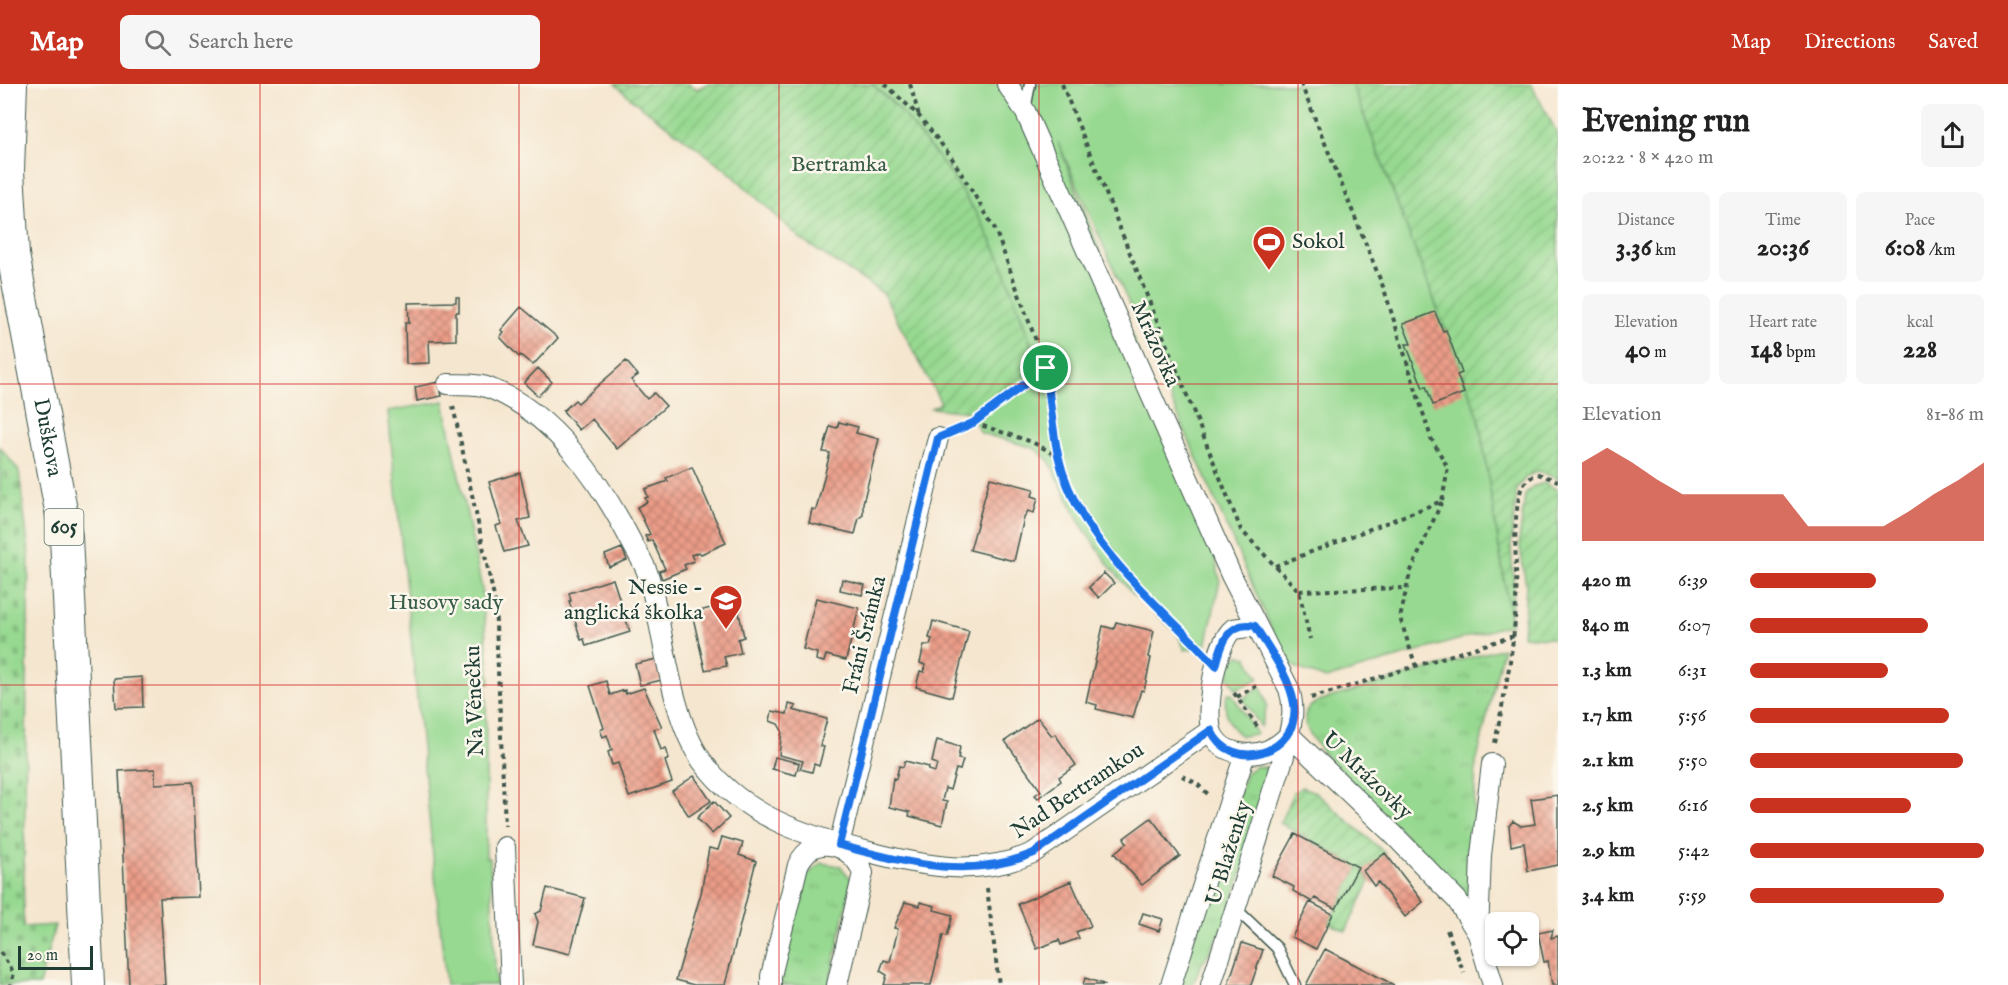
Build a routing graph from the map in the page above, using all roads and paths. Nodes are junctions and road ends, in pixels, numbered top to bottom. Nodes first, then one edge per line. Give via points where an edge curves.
1 (885, 84) edge
2 (910, 84) edge
3 (1007, 84) edge
4 (1030, 84) edge
5 (1062, 84) edge
6 (1302, 84) edge
7 (7, 86) edge
8 (1025, 111) junction
9 (919, 116) junction
10 (1046, 368) junction
11 (448, 384) joint
12 (973, 423) junction
13 (938, 438) joint
14 (1058, 456) junction
15 (1558, 482) edge
16 (1442, 501) junction
17 (1275, 566) junction
18 (1407, 588) junction
19 (1299, 591) junction
20 (1255, 626) junction
21 (1514, 636) junction
22 (1310, 639) dead end
23 (1216, 666) junction
24 (1416, 667) junction
25 (1260, 684) dead end
26 (1232, 691) dead end
27 (1237, 697) junction
28 (1294, 703) junction
29 (1259, 729) dead end
30 (1211, 730) junction
31 (1289, 735) junction
32 (1245, 753) junction
33 (1492, 764) joint
34 (1173, 777) dead end
35 (1210, 798) dead end
36 (839, 845) junction
37 (506, 847) joint
38 (984, 868) junction
39 (1236, 909) junction
40 (1444, 922) dead end
41 (1478, 934) junction
42 (0, 952) edge
43 (1465, 975) dead end
44 (88, 978) edge
45 (11, 985) edge
46 (511, 985) edge
47 (771, 985) edge
48 (837, 985) edge
49 (999, 985) edge
50 (1171, 985) edge
51 (1211, 985) edge
52 (1295, 985) edge
53 (1493, 985) edge

1 - 9 path
2 - 9 path
3 - 8 street, Mrázovka
4 - 8 lane
5 - 17 path via 1241,530
6 - 16 path via 1384,289 1431,438 1448,468
7 - 44 main road, Duškova / 605 via 13,255 66,537
8 - 20 street, Mrázovka
9 - 10 path via 950,155 995,229
10 - 12 path
10 - 14 path
11 - 36 street, Nad Bertramkou via 488,387 561,436 611,502 648,575 682,718 701,759 731,792 767,817
11 - 37 path, Na Věnečku via 495,602
12 - 13 path
12 - 14 path via 1032,442
13 - 36 street, Fráni Šrámka
14 - 23 path via 1074,498 1114,562
15 - 21 path via 1538,474 1520,491 1513,544 1517,585
16 - 17 path
16 - 18 path
17 - 19 path
18 - 19 path
18 - 24 path via 1400,618
19 - 22 path
20 - 23 street via 1241,626 1229,632
20 - 28 street
21 - 24 path
21 - 33 path
23 - 30 street
24 - 28 path
25 - 27 path
26 - 27 path
27 - 29 path
28 - 31 street, U Mrázovky
30 - 32 street via 1223,747
30 - 38 street, Nad Bertramkou via 1034,853
31 - 32 street via 1275,748
31 - 39 street, U Blaženky
31 - 41 street, U Mrázovky via 1457,900
32 - 50 street, U Blaženky
33 - 41 street, U Mrázovky via 1481,855
34 - 35 path via 1182,776 1196,783
36 - 38 street, Nad Bertramkou via 938,868
36 - 47 street via 816,846 802,856
36 - 48 street via 856,857 863,873
37 - 46 street
38 - 49 path
39 - 51 street, U Blaženky
39 - 52 lane via 1278,948
40 - 43 path
41 - 53 street, U Mrázovky
42 - 45 path via 14,973

